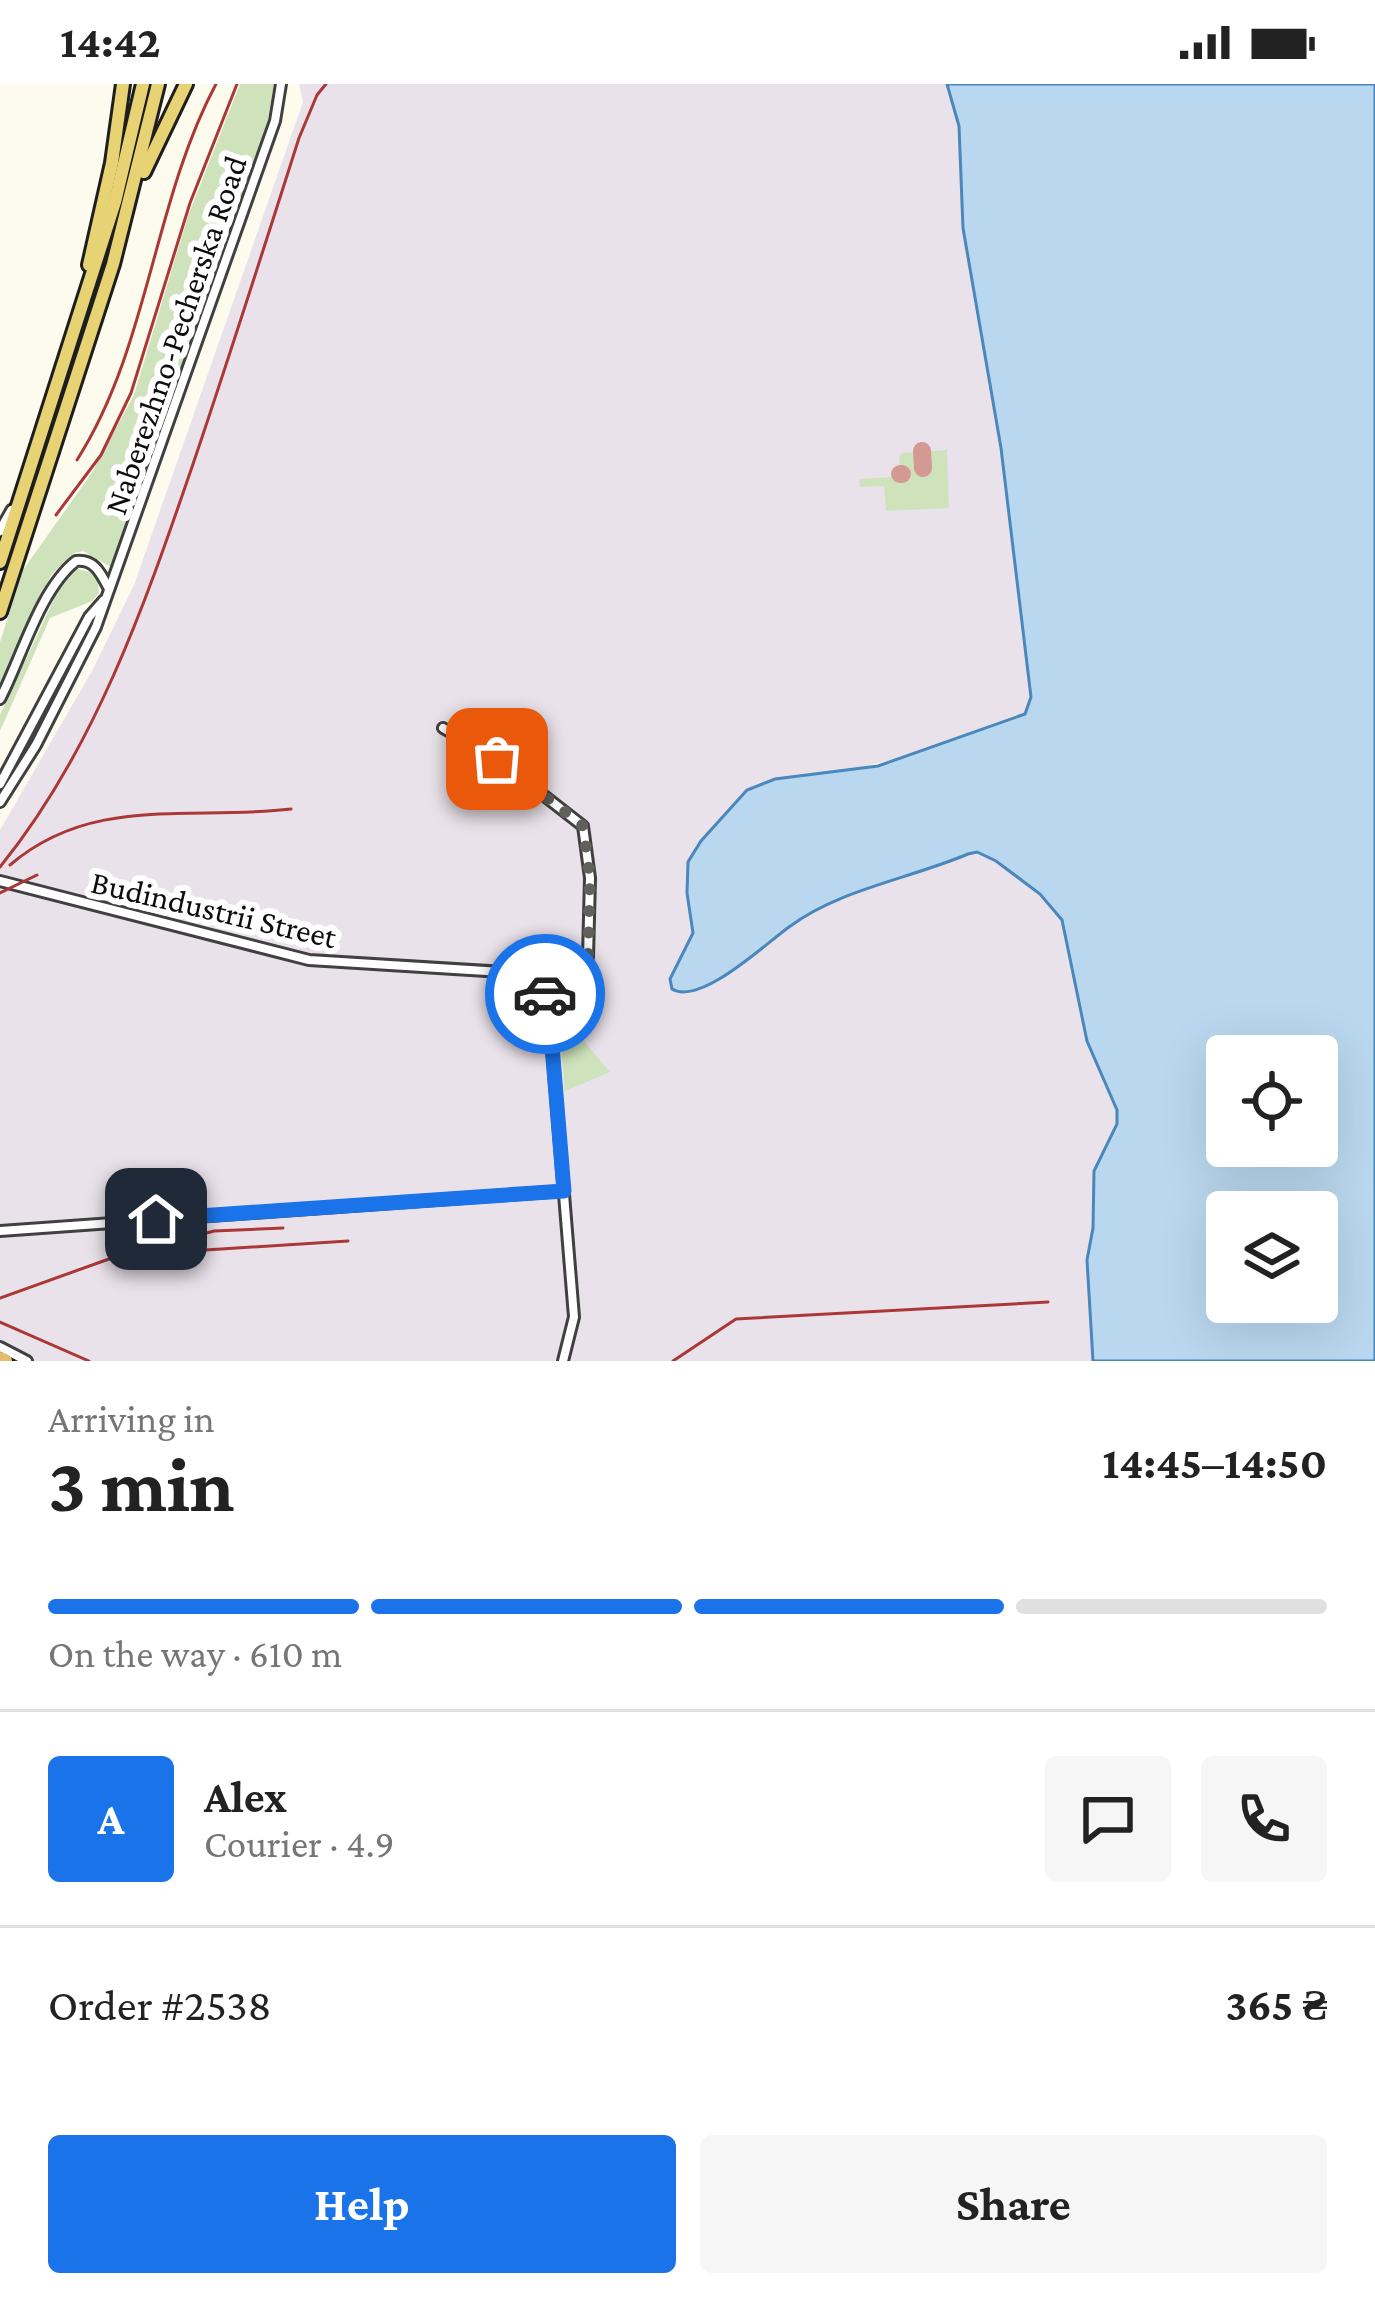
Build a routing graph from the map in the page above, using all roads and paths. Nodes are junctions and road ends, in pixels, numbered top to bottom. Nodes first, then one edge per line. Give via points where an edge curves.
1 (123, 84) edge
2 (143, 84) edge
3 (158, 84) edge
4 (186, 84) edge
5 (281, 84) edge
6 (130, 207) junction
7 (86, 296) junction
8 (24, 489) junction
9 (0, 531) edge
10 (0, 562) edge
11 (107, 594) junction
12 (0, 612) edge
13 (0, 699) edge
14 (443, 728) dead end
15 (0, 784) edge
16 (0, 802) edge
17 (0, 881) edge
18 (520, 974) junction
19 (564, 1191) junction
20 (0, 1231) edge
21 (0, 1347) edge
22 (27, 1361) edge
23 (563, 1361) edge

1 - 7 main road
2 - 7 main road
3 - 6 main road
4 - 6 main road
5 - 11 street, Naberezhno-Pecherska Road via 275,121
6 - 12 main road
7 - 8 main road
8 - 9 street
8 - 10 main road
11 - 13 street via 89,562 66,569
11 - 15 street, Naberezhno-Pecherska Road
11 - 16 street, Naberezhno-Pecherska Road via 87,649
14 - 18 street, Budindustrii Street via 583,826 588,957 574,971
17 - 18 street, Budindustrii Street via 309,960
18 - 19 street via 548,998
19 - 20 street
19 - 23 street via 574,1317
21 - 22 street

